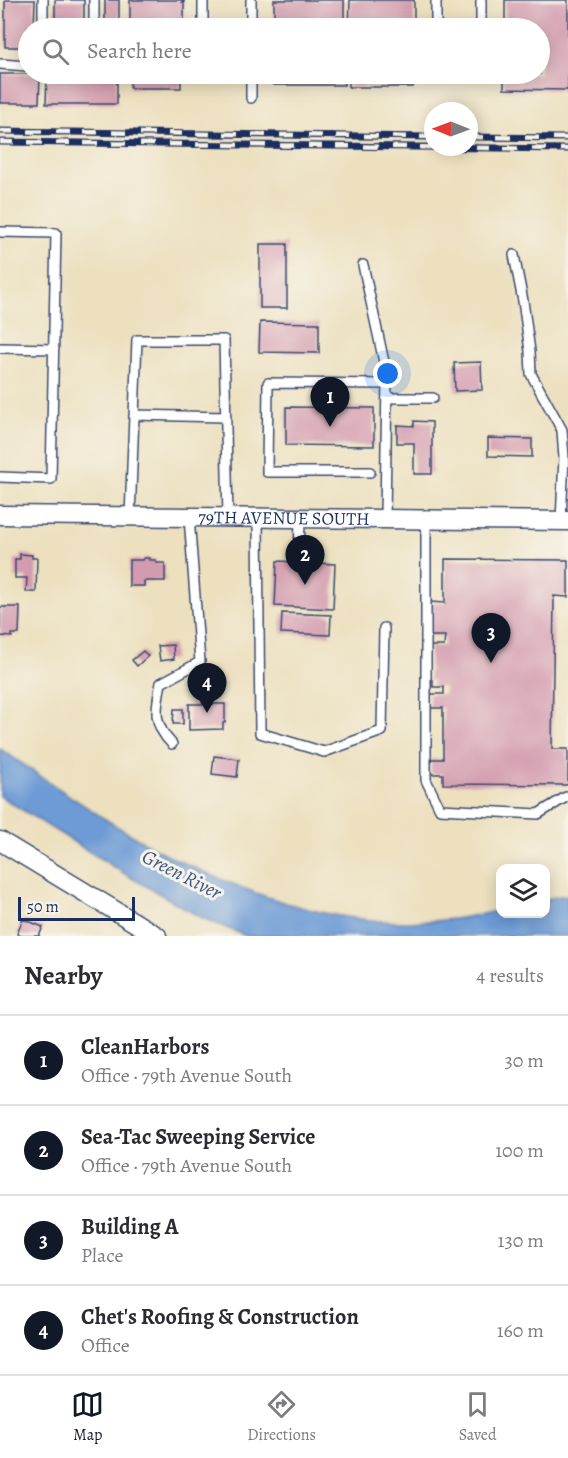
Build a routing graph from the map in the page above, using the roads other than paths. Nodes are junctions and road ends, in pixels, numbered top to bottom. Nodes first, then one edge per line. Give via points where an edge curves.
1 (43, 0) edge
2 (94, 0) edge
3 (203, 0) edge
4 (251, 0) edge
5 (436, 0) edge
6 (481, 0) edge
7 (43, 18) edge
8 (94, 18) edge
9 (203, 18) edge
10 (250, 18) edge
11 (436, 18) edge
12 (481, 18) edge
13 (0, 64) edge
14 (18, 65) edge
15 (250, 84) edge
16 (251, 98) dead end
17 (0, 232) edge
18 (514, 255) dead end
19 (363, 265) dead end
20 (0, 348) edge
21 (54, 349) junction
22 (387, 384) junction
23 (387, 398) junction
24 (433, 398) dead end
25 (134, 415) junction
26 (226, 417) junction
27 (370, 472) dead end
28 (0, 477) edge
29 (0, 515) edge
30 (130, 517) junction
31 (189, 518) junction
32 (228, 518) junction
33 (258, 518) junction
34 (300, 518) junction
35 (386, 519) junction
36 (426, 519) junction
37 (564, 521) edge
38 (299, 559) dead end
39 (384, 628) dead end
40 (172, 744) dead end
41 (568, 797) edge
42 (0, 841) edge
43 (157, 936) edge

1 - 7 lane
2 - 8 lane
3 - 9 lane
4 - 10 lane
5 - 11 lane
6 - 12 lane
13 - 14 lane
15 - 16 lane
17 - 21 lane via 56,233
18 - 37 lane via 531,374 562,430
19 - 22 lane
20 - 21 lane
21 - 28 lane via 51,479
22 - 23 lane
22 - 27 lane via 268,383 267,472
23 - 24 lane
23 - 35 lane
25 - 26 lane
25 - 26 lane via 137,340 224,340
25 - 30 lane
26 - 32 lane
29 - 30 street, 79TH AVENUE SOUTH
30 - 31 street, 79TH AVENUE SOUTH
31 - 32 street, 79TH AVENUE SOUTH
31 - 40 lane via 200,662 161,683 155,711 164,736
32 - 33 street, 79TH AVENUE SOUTH
33 - 34 street, 79TH AVENUE SOUTH
33 - 39 lane via 260,733 324,752 382,731
34 - 35 street, 79TH AVENUE SOUTH
34 - 38 lane
35 - 36 street, 79TH AVENUE SOUTH
36 - 37 street, 79TH AVENUE SOUTH
36 - 41 lane via 426,780 440,809 538,814
42 - 43 street

